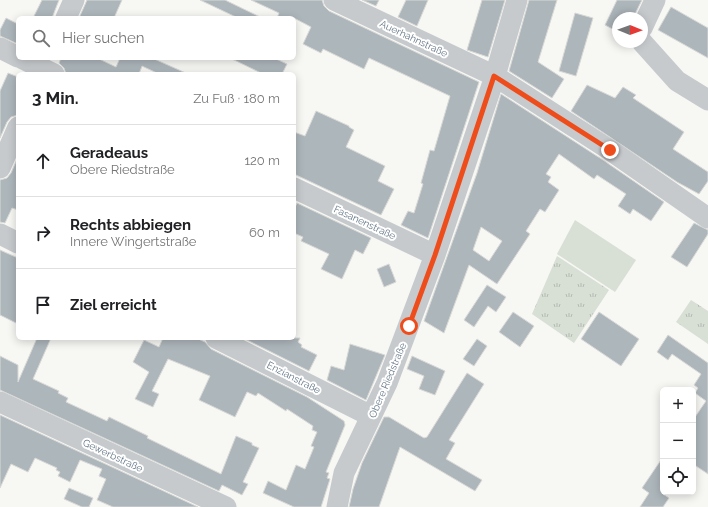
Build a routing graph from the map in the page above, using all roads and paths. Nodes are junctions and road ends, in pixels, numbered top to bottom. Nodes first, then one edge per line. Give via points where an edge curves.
1 (74, 0) edge
2 (334, 0) edge
3 (517, 0) edge
4 (655, 0) edge
5 (648, 15) edge
6 (67, 16) edge
7 (0, 48) edge
8 (647, 48) edge
9 (16, 56) edge
10 (26, 60) edge
11 (47, 69) edge
12 (494, 76) junction
13 (708, 100) edge
14 (16, 132) edge
15 (0, 168) edge
16 (296, 189) edge
17 (708, 218) edge
18 (0, 234) edge
19 (16, 242) edge
20 (435, 255) junction
21 (220, 340) edge
22 (0, 402) edge
23 (371, 416) junction
24 (226, 507) edge
25 (337, 507) edge

1 - 6 street
2 - 12 street, Auerhahnstraße
3 - 12 street, Obere Riedstraße
4 - 5 street
7 - 9 street
8 - 13 street via 677,81
10 - 11 street
12 - 17 street, Auerhahnstraße via 610,150
12 - 20 street, Obere Riedstraße
14 - 15 street
16 - 20 street, Fasanenstraße
18 - 19 street
20 - 23 street, Obere Riedstraße via 387,383
21 - 23 street, Enzianstraße
22 - 24 street, Gewerbstraße
23 - 25 street, Obere Riedstraße via 344,473

